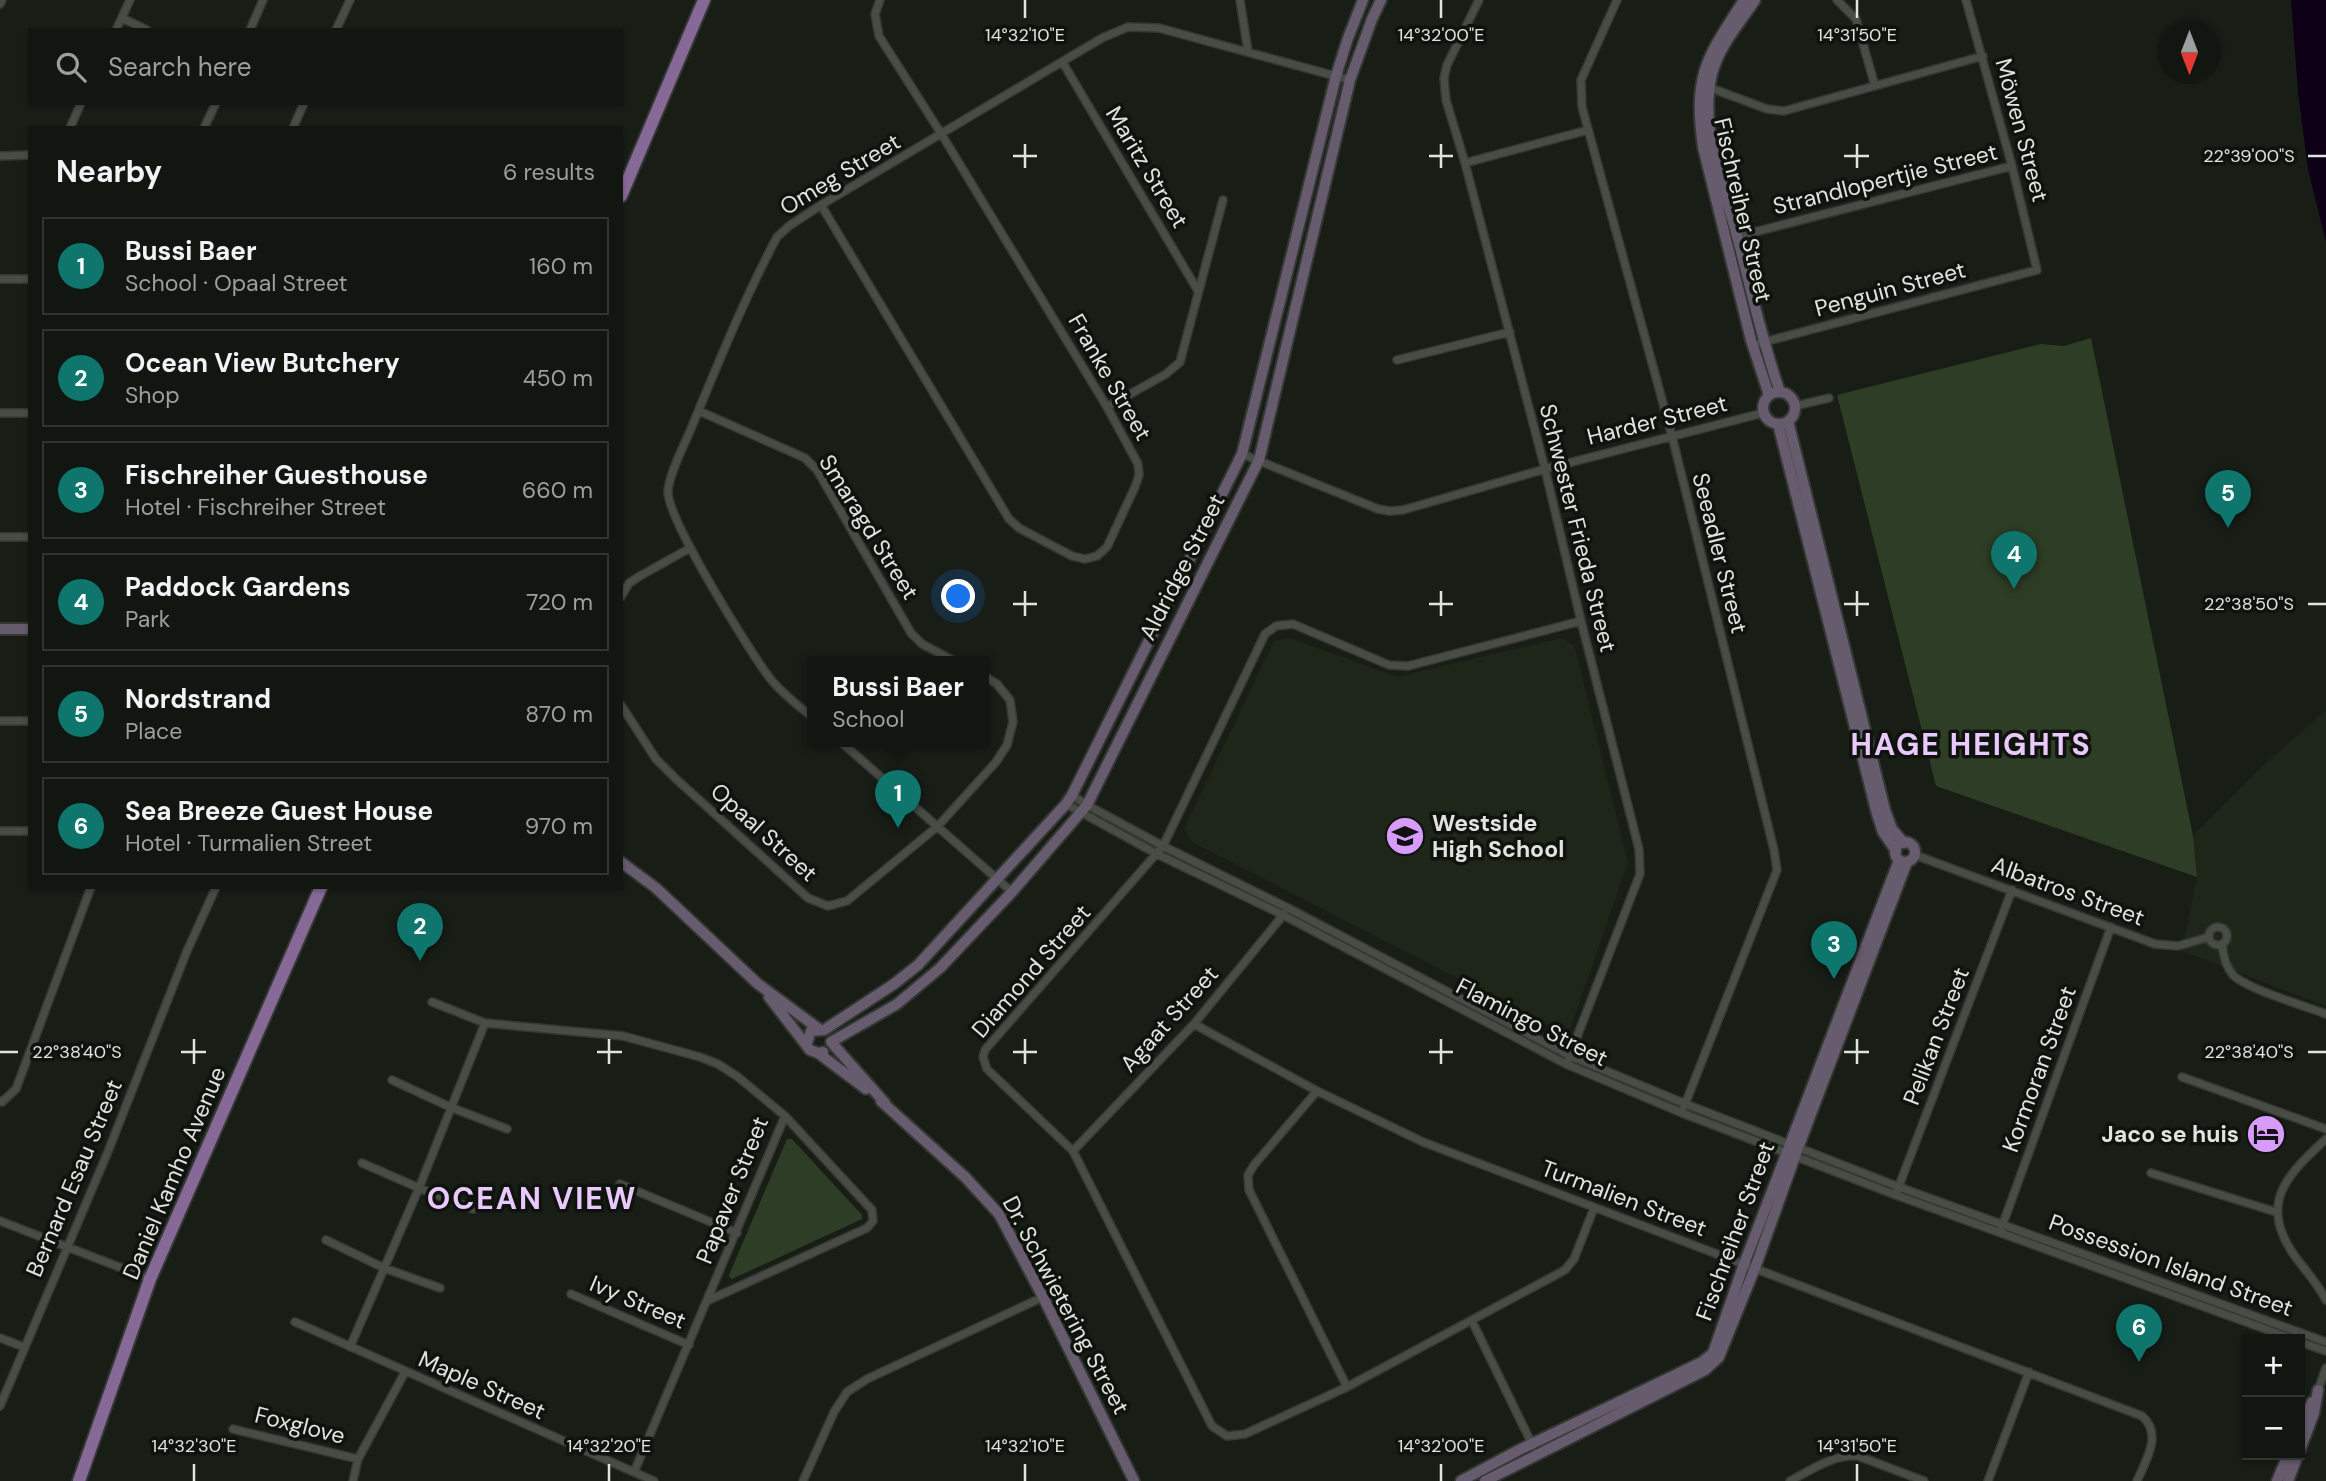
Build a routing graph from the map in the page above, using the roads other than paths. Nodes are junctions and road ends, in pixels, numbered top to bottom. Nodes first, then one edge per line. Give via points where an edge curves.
1 (130, 0) edge
2 (263, 0) edge
3 (349, 0) edge
4 (704, 0) edge
5 (880, 0) edge
6 (1240, 0) edge
7 (1363, 0) edge
8 (1381, 0) edge
9 (1479, 0) edge
10 (1617, 0) edge
11 (1744, 0) edge
12 (1755, 0) edge
13 (1837, 0) edge
14 (1966, 0) edge
15 (122, 18) junction
16 (117, 28) edge
17 (143, 28) edge
18 (251, 28) edge
19 (337, 28) edge
20 (1248, 51) junction
21 (1983, 56) junction
22 (1063, 63) junction
23 (1336, 76) junction
24 (1350, 80) junction
25 (1705, 85) junction
26 (1875, 86) junction
27 (80, 105) edge
28 (215, 105) edge
29 (303, 105) edge
30 (71, 126) edge
31 (205, 126) edge
32 (294, 126) edge
33 (1588, 130) junction
34 (942, 135) junction
35 (28, 155) edge
36 (0, 156) edge
37 (1465, 163) junction
38 (2012, 166) junction
39 (623, 191) edge
40 (1223, 200) dead end
41 (821, 205) junction
42 (1731, 237) junction
43 (2038, 270) joint
44 (0, 279) edge
45 (28, 279) edge
46 (1198, 291) junction
47 (1510, 332) junction
48 (1758, 343) junction
49 (1397, 360) dead end
50 (1774, 393) junction
51 (1829, 398) dead end
52 (1795, 406) junction
53 (1107, 407) junction
54 (699, 411) junction
55 (0, 413) edge
56 (28, 413) edge
57 (1763, 413) junction
58 (1783, 422) junction
59 (1672, 436) junction
60 (1241, 454) junction
61 (1259, 460) junction
62 (1545, 469) junction
63 (0, 537) edge
64 (28, 537) edge
65 (690, 548) junction
66 (623, 594) edge
67 (1581, 621) junction
68 (0, 629) edge
69 (28, 629) edge
70 (945, 656) edge
71 (989, 679) edge
72 (623, 708) edge
73 (807, 712) edge
74 (0, 721) edge
75 (28, 721) edge
76 (847, 747) edge
77 (1069, 799) junction
78 (1084, 808) junction
79 (938, 826) junction
80 (0, 831) edge
81 (28, 831) edge
82 (1904, 843) junction
83 (1163, 846) junction
84 (1157, 854) junction
85 (1904, 857) junction
86 (623, 863) edge
87 (997, 880) junction
88 (90, 889) edge
89 (215, 889) edge
90 (320, 889) edge
91 (2012, 890) junction
92 (1012, 892) junction
93 (1288, 908) junction
94 (1283, 915) junction
95 (2111, 927) junction
96 (2209, 937) junction
97 (2222, 944) junction
98 (758, 984) junction
99 (432, 1002) dead end
100 (2326, 1014) edge
101 (485, 1023) junction
102 (1194, 1024) junction
103 (821, 1029) junction
104 (831, 1042) junction
105 (807, 1043) junction
106 (818, 1054) junction
107 (1570, 1056) junction
108 (1566, 1064) junction
109 (2182, 1077) dead end
110 (393, 1080) dead end
111 (1317, 1091) junction
112 (0, 1101) edge
113 (885, 1103) junction
114 (1686, 1104) junction
115 (450, 1107) junction
116 (1682, 1113) junction
117 (785, 1116) junction
118 (507, 1129) dead end
119 (2326, 1129) edge
120 (2326, 1139) edge
121 (1792, 1150) junction
122 (1073, 1151) junction
123 (362, 1163) dead end
124 (2151, 1173) dead end
125 (620, 1184) dead end
126 (419, 1188) junction
127 (1897, 1191) junction
128 (1594, 1208) junction
129 (473, 1209) dead end
130 (2276, 1212) junction
131 (0, 1221) edge
132 (2002, 1228) junction
133 (737, 1233) junction
134 (326, 1240) dead end
135 (66, 1245) junction
136 (1749, 1266) junction
137 (384, 1268) junction
138 (150, 1279) junction
139 (440, 1288) dead end
140 (571, 1294) dead end
141 (1043, 1297) junction
142 (2326, 1300) edge
143 (707, 1301) junction
144 (1472, 1321) junction
145 (295, 1322) dead end
146 (2280, 1334) edge
147 (0, 1338) edge
148 (2326, 1342) edge
149 (2305, 1344) edge
150 (689, 1345) junction
151 (24, 1347) junction
152 (350, 1347) junction
153 (2326, 1352) edge
154 (2326, 1368) edge
155 (405, 1372) junction
156 (2029, 1372) junction
157 (1347, 1387) junction
158 (2318, 1390) junction
159 (0, 1406) edge
160 (2305, 1417) edge
161 (233, 1429) dead end
162 (2305, 1436) edge
163 (1534, 1449) junction
164 (358, 1459) junction
165 (2286, 1460) edge
166 (2296, 1460) edge
167 (634, 1472) junction
168 (79, 1481) edge
169 (353, 1481) edge
170 (654, 1481) edge
171 (803, 1481) edge
172 (1134, 1481) edge
173 (1461, 1481) edge
174 (1485, 1481) edge
175 (1790, 1481) edge
176 (1924, 1481) edge
177 (1988, 1481) edge
178 (2137, 1481) edge
179 (2277, 1481) edge
180 (2288, 1481) edge

1 - 15 street
2 - 18 street
3 - 19 street
4 - 39 main road
5 - 34 street, Franke Street via 875,14 879,36
6 - 20 street
7 - 23 street, Aldridge Street
8 - 24 street, Aldridge Street
9 - 37 street, Schwester Frieda Street via 1444,78
10 - 33 street, Seeadler Street via 1581,79
11 - 25 street, Fischreiher Street via 1712,50
12 - 25 street, Fischreiher Street
13 - 26 street via 1856,19
14 - 21 street, Möwen Street
15 - 16 street
15 - 17 street
20 - 22 street, Omeg Street via 1159,28 1128,27
20 - 23 street, Omeg Street
21 - 26 street
21 - 38 street, Möwen Street
22 - 34 street, Omeg Street
22 - 46 street, Maritz Street
23 - 24 street, Omeg Street
23 - 60 street, Aldridge Street
24 - 61 street, Aldridge Street
25 - 26 street via 1784,111
25 - 42 street, Fischreiher Street
27 - 30 street
28 - 31 street
29 - 32 street
33 - 37 street
33 - 59 street, Seeadler Street
34 - 41 street, Omeg Street
34 - 53 street, Franke Street
35 - 36 street
37 - 47 street, Schwester Frieda Street
38 - 42 street, Strandlopertjie Street
38 - 43 street, Möwen Street
40 - 46 street, Maritz Street
41 - 53 street, Franke Street via 1009,519 1085,559 1107,547 1139,475 1138,464
41 - 54 street, Omeg Street via 777,237
42 - 48 street, Fischreiher Street
43 - 48 street, Penguin Street
44 - 45 street
46 - 53 street, Maritz Street via 1180,362
47 - 49 street
47 - 62 street, Schwester Frieda Street
48 - 50 street, Fischreiher Street
50 - 52 street via 1788,395
50 - 57 street via 1764,401
51 - 52 street
52 - 58 street via 1793,416
54 - 65 street, Omeg Street via 668,492
54 - 70 street, Smaragd Street via 805,458 817,470 911,633
55 - 56 street
57 - 58 street via 1769,421
57 - 59 street, Harder Street
58 - 82 street via 1887,817
58 - 85 street via 1877,814 1884,832
59 - 62 street, Harder Street
59 - 114 street, Seeadler Street via 1777,870
60 - 61 street, Harder Street
60 - 77 street, Aldridge Street
61 - 62 street, Harder Street via 1390,511
61 - 78 street, Aldridge Street
62 - 67 street, Schwester Frieda Street
63 - 64 street
65 - 66 street via 629,583
65 - 73 street, Omeg Street via 769,677
67 - 83 street, Diamond Street via 1408,666 1389,665 1293,624 1276,626 1265,634
67 - 107 street, Schwester Frieda Street via 1639,849 1640,873
68 - 69 street
71 - 79 street via 1010,700 1013,722 1007,745
72 - 79 street, Opaal Street via 656,759 676,779 808,898 828,906 847,901
74 - 75 street
76 - 79 street
77 - 78 street, Flamingo Street
77 - 87 street, Aldridge Street
78 - 83 street, Flamingo Street
78 - 84 street, Flamingo Street
78 - 92 street, Aldridge Street
79 - 87 street
80 - 81 street
82 - 85 street via 1898,846
82 - 85 street via 1913,846
83 - 84 street, Diamond Street
83 - 93 street, Flamingo Street
84 - 94 street, Flamingo Street
84 - 122 street, Diamond Street via 985,1050 987,1069
85 - 91 street, Albatros Street
85 - 121 street, Fischreiher Street
86 - 98 street via 656,888
87 - 92 street
87 - 103 street, Aldridge Street via 918,965
88 - 112 street via 16,1089
89 - 135 street, Bernard Esau Street
90 - 138 main road, Daniel Kamho Avenue
91 - 95 street, Albatros Street
91 - 127 street, Pelikan Street
92 - 104 street, Aldridge Street via 919,988
93 - 94 street, Agaat Street
93 - 107 street, Flamingo Street
94 - 102 street, Agaat Street
94 - 108 street, Flamingo Street
95 - 96 street, Albatros Street via 2155,944 2178,946
95 - 132 street, Kormoran Street
96 - 97 street via 2216,945
96 - 97 street via 2214,927 2225,929
97 - 100 street via 2234,976
98 - 103 street
98 - 105 street
99 - 101 street, Papaver Street
101 - 115 street
101 - 117 street, Papaver Street via 623,1036 700,1057 738,1077
102 - 111 street, Turmalien Street
102 - 122 street, Agaat Street
103 - 104 street
103 - 105 street via 808,1035
104 - 106 street
104 - 113 street, Dr. Schwietering Street
105 - 106 street
106 - 113 street, Dr. Schwietering Street
107 - 108 street, Schwester Frieda Street
107 - 114 street, Flamingo Street
108 - 116 street, Flamingo Street
109 - 119 street
110 - 115 street
111 - 128 street, Turmalien Street via 1423,1142
111 - 157 street via 1254,1165 1248,1175 1249,1190
113 - 141 street, Dr. Schwietering Street via 999,1214
114 - 116 street, Seeadler Street
114 - 121 street, Flamingo Street
115 - 118 street
115 - 126 street
116 - 121 street, Flamingo Street
117 - 133 street, Papaver Street
117 - 143 street via 872,1210 873,1220 867,1228
120 - 130 street via 2294,1170
121 - 127 street, Flamingo Street
121 - 136 street, Fischreiher Street
122 - 157 street, Diamond Street via 1213,1426 1227,1436 1245,1434
123 - 126 street
124 - 130 street
125 - 133 street
126 - 129 street
126 - 137 street
127 - 132 street, Flamingo Street
128 - 136 street, Turmalien Street
128 - 144 street, Diamond Street via 1565,1270
130 - 142 street via 2286,1241
131 - 135 street
132 - 146 street, Possession Island Street
132 - 148 street, Possession Island Street
133 - 143 street, Papaver Street
134 - 137 street
135 - 138 street
135 - 151 street, Bernard Esau Street
136 - 156 street, Turmalien Street
136 - 163 street, Fischreiher Street via 1719,1357 1705,1370
137 - 139 street
137 - 152 street
138 - 168 main road, Daniel Kamho Avenue
140 - 150 street, Ivy Street
141 - 171 street via 867,1378 847,1392
141 - 172 street, Dr. Schwietering Street
143 - 150 street, Papaver Street
144 - 157 street, Diamond Street
144 - 163 street
145 - 152 street, Maple Street
147 - 151 street
149 - 153 street, Possession Island Street
150 - 167 street, Papaver Street
151 - 159 street, Bernard Esau Street
152 - 155 street, Maple Street
154 - 158 street
155 - 164 street
155 - 167 street, Maple Street
156 - 177 street
156 - 178 street, Turmalien Street via 2148,1422 2153,1437
158 - 160 street
158 - 162 street
161 - 164 street, Foxglove
163 - 173 street, Fischreiher Street
163 - 174 street, Fischreiher Street
164 - 169 street
165 - 179 street
166 - 180 street
167 - 170 street, Maple Street
175 - 176 street via 1846,1455

